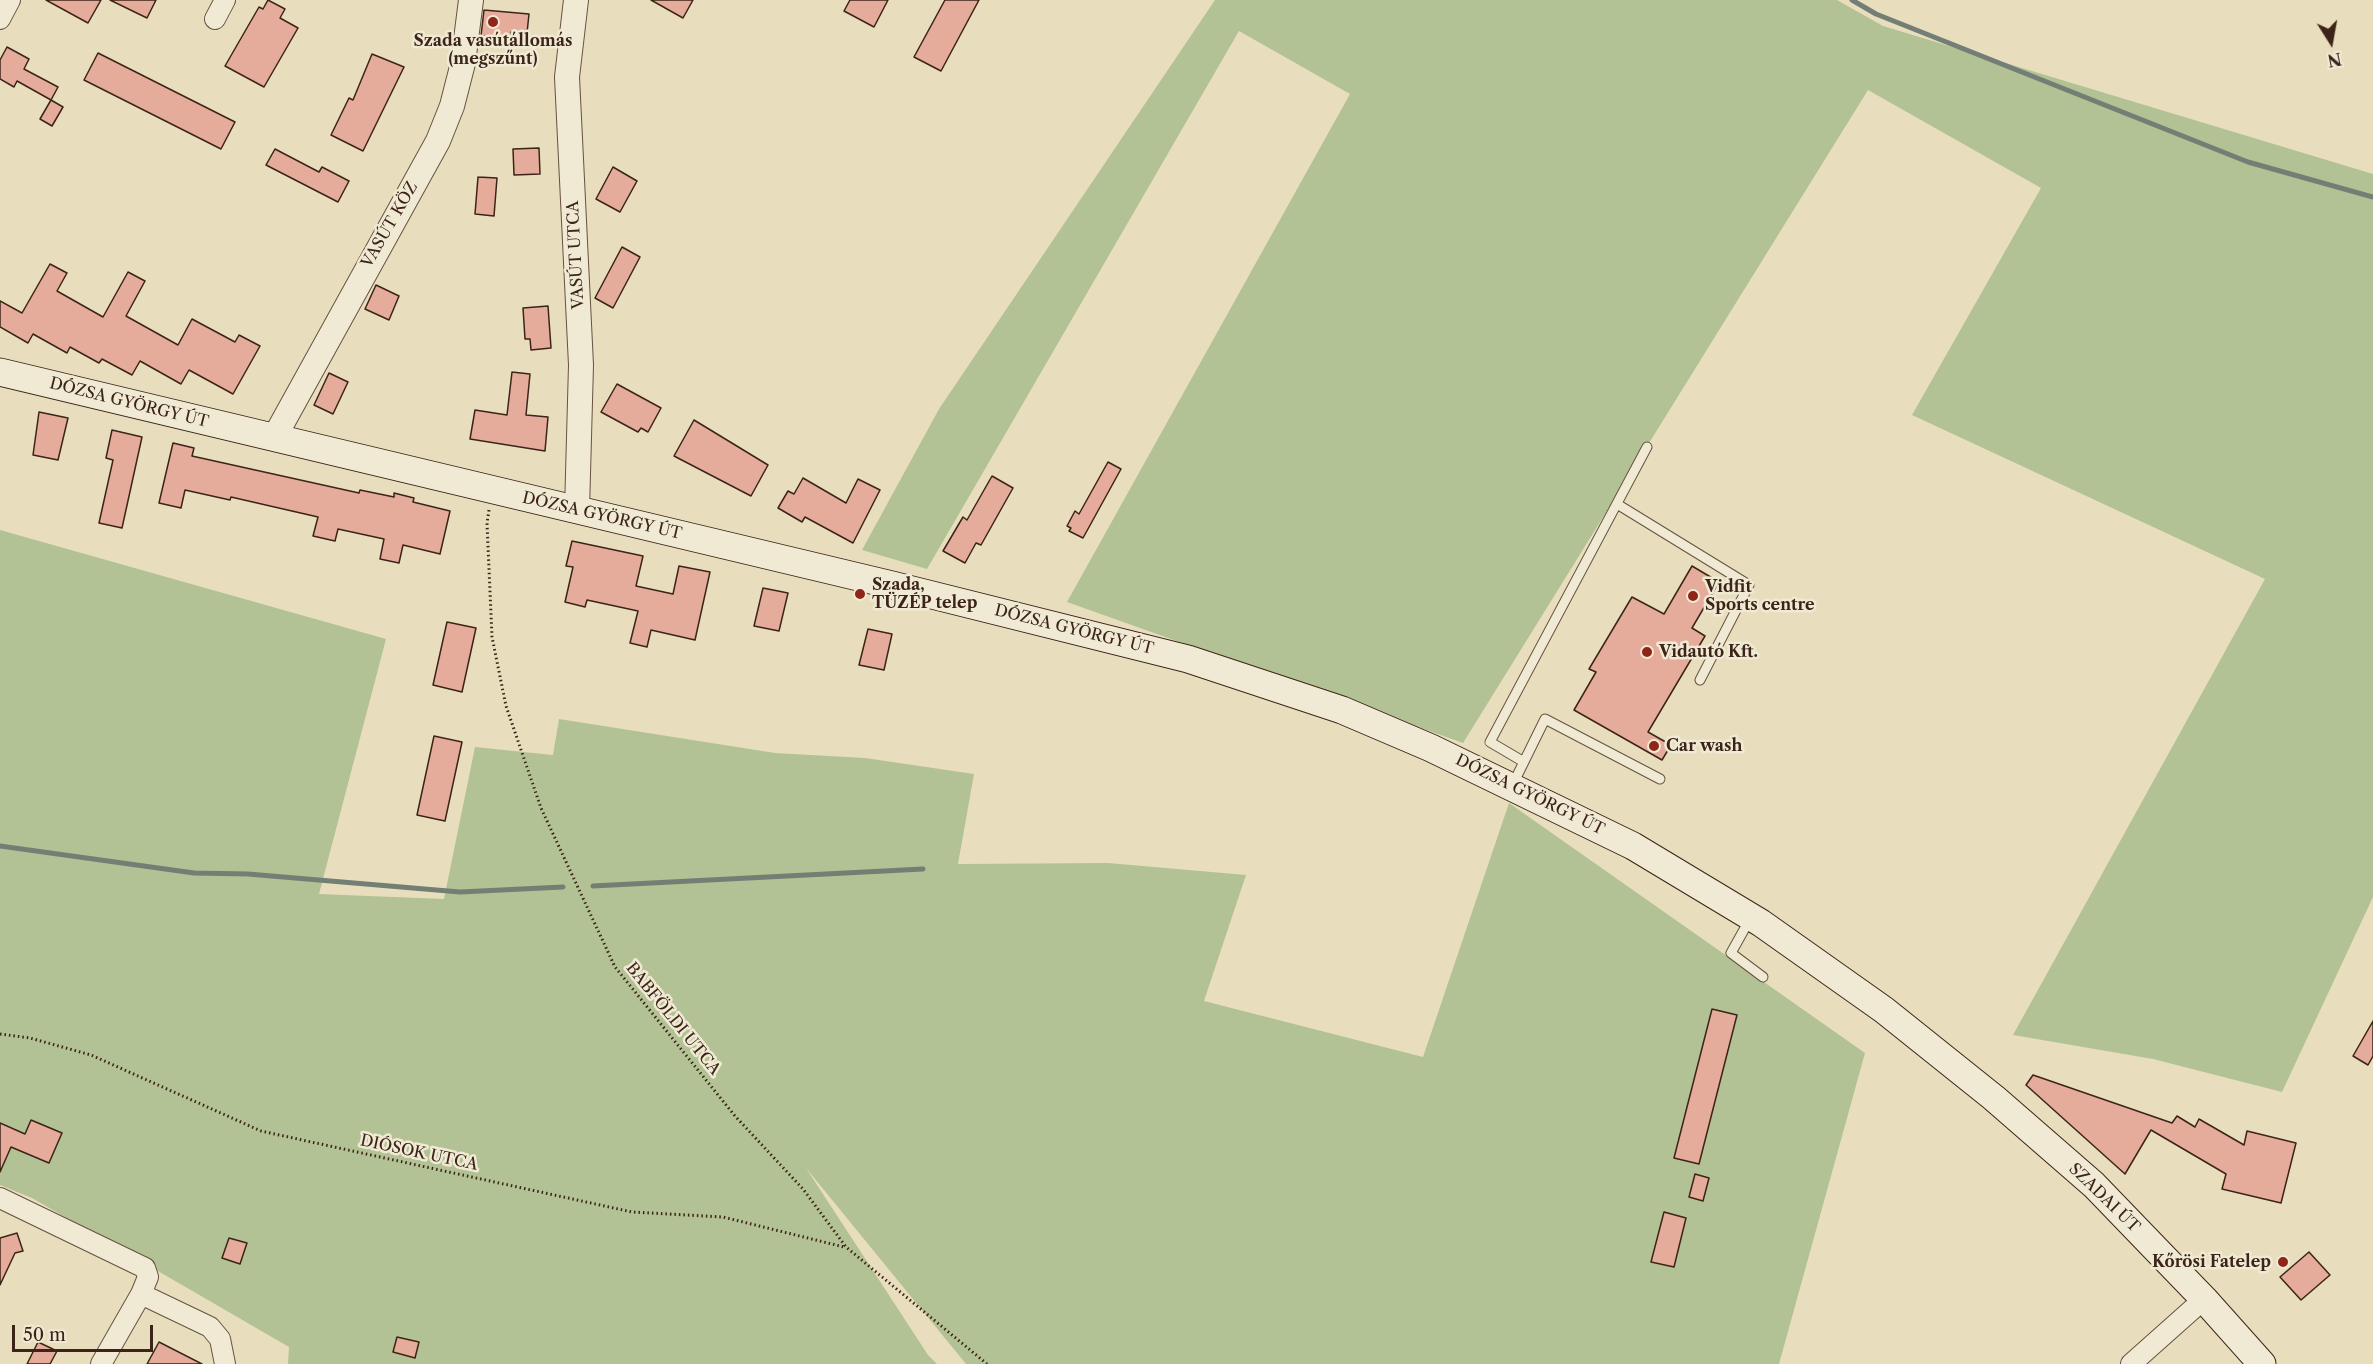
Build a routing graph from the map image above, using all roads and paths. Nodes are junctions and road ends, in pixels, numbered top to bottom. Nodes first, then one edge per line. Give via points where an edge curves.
1 (10, 0) edge
2 (225, 0) edge
3 (471, 0) edge
4 (576, 0) edge
5 (0, 19) edge
6 (215, 19) dead end
7 (0, 372) edge
8 (274, 438) junction
9 (1647, 447) dead end
10 (492, 490) junction
11 (1617, 504) junction
12 (577, 510) junction
13 (1700, 681) dead end
14 (1518, 774) junction
15 (1660, 779) dead end
16 (1751, 917) junction
17 (1762, 976) dead end
18 (0, 1034) edge
19 (1959, 1069) joint
20 (0, 1198) edge
21 (846, 1247) junction
22 (141, 1294) junction
23 (2204, 1299) junction
24 (101, 1364) edge
25 (225, 1364) edge
26 (987, 1364) edge
27 (2131, 1364) edge
28 (2262, 1364) edge

1 - 5 street
2 - 6 street
3 - 8 street, VASÚT KÖZ via 463,63 438,141
4 - 12 street, VASÚT UTCA via 567,77 581,365
7 - 8 main road, DÓZSA GYÖRGY ÚT
8 - 10 main road, DÓZSA GYÖRGY ÚT
9 - 11 lane
10 - 12 main road, DÓZSA GYÖRGY ÚT
10 - 21 path, BABFÖLDI UTCA via 487,523 492,637 506,706 541,808 615,967 735,1116 803,1189
11 - 13 lane via 1749,585
11 - 14 lane via 1490,742
12 - 14 main road, DÓZSA GYÖRGY ÚT via 1188,659
14 - 15 lane via 1545,719
14 - 16 main road, DÓZSA GYÖRGY ÚT
16 - 17 lane via 1731,953
16 - 19 main road, DÓZSA GYÖRGY ÚT via 1884,1010
18 - 21 path, DIÓSOK UTCA via 91,1055 261,1131 632,1212 723,1217
19 - 23 main road, SZADAI ÚT via 2094,1185
20 - 22 street via 145,1268 148,1277
21 - 26 path, BABFÖLDI UTCA
22 - 24 street
22 - 25 street via 210,1327 220,1339
23 - 27 street
23 - 28 main road, SZADAI ÚT

